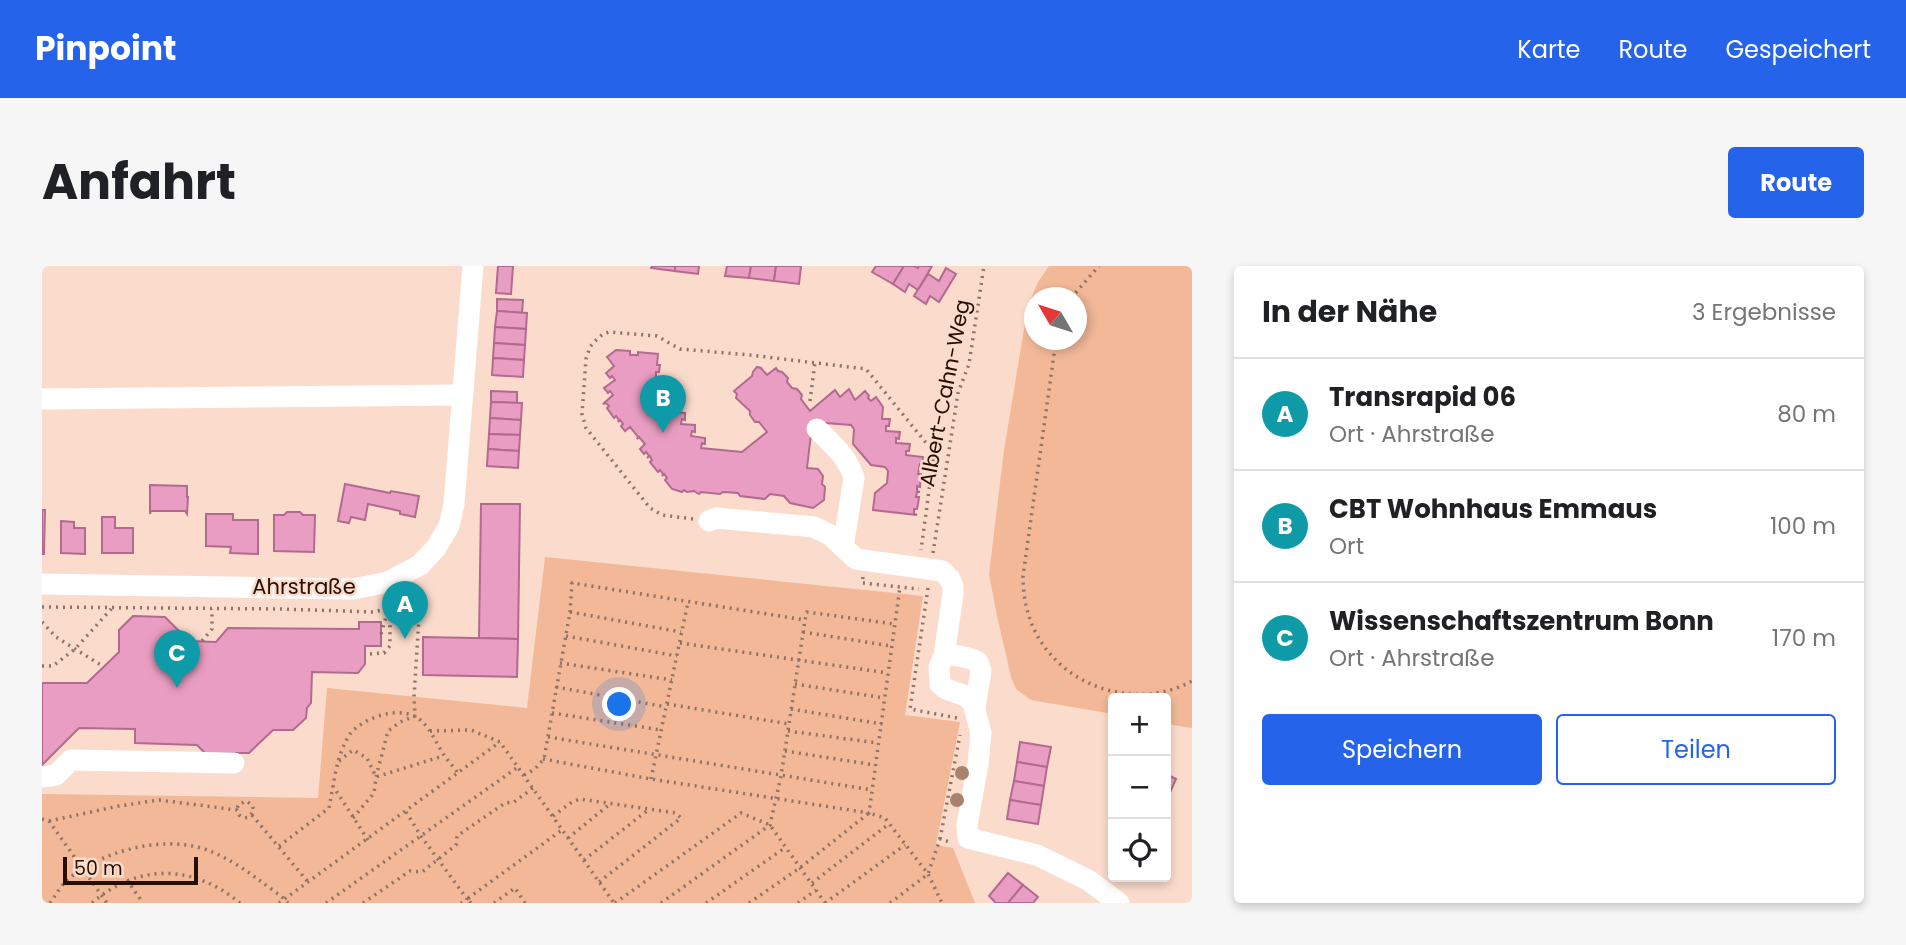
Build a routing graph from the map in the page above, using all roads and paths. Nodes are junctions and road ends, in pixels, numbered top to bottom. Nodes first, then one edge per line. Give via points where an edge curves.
1 (473, 266) edge
2 (984, 266) edge
3 (1099, 266) edge
4 (1081, 287) edge
5 (1055, 350) edge
6 (815, 362) junction
7 (463, 395) junction
8 (42, 399) edge
9 (810, 401) dead end
10 (817, 429) dead end
11 (709, 521) joint
12 (840, 544) junction
13 (420, 565) junction
14 (925, 568) junction
15 (42, 584) edge
16 (116, 585) junction
17 (900, 587) dead end
18 (688, 602) junction
19 (212, 609) dead end
20 (570, 612) junction
21 (805, 620) junction
22 (42, 622) edge
23 (894, 624) junction
24 (682, 632) junction
25 (803, 632) junction
26 (381, 634) dead end
27 (566, 636) junction
28 (202, 641) dead end
29 (680, 643) junction
30 (891, 646) junction
31 (75, 649) junction
32 (370, 654) dead end
33 (677, 656) junction
34 (944, 656) junction
35 (799, 660) junction
36 (560, 663) junction
37 (42, 666) edge
38 (104, 667) dead end
39 (888, 673) junction
40 (672, 680) junction
41 (1192, 681) edge
42 (795, 684) junction
43 (556, 687) junction
44 (884, 698) junction
45 (666, 705) junction
46 (975, 707) junction
47 (791, 709) junction
48 (552, 713) junction
49 (415, 716) junction
50 (789, 723) junction
51 (882, 724) junction
52 (661, 730) junction
53 (430, 731) junction
54 (788, 731) junction
55 (548, 737) junction
56 (500, 742) junction
57 (878, 743) junction
58 (785, 751) junction
59 (656, 755) junction
60 (444, 756) junction
61 (543, 760) junction
62 (337, 762) junction
63 (234, 763) dead end
64 (875, 765) junction
65 (518, 767) junction
66 (457, 772) junction
67 (524, 775) junction
68 (781, 776) junction
69 (42, 777) edge
70 (376, 777) junction
71 (651, 779) junction
72 (333, 786) junction
73 (533, 788) junction
74 (872, 790) junction
75 (777, 798) junction
76 (610, 804) junction
77 (649, 809) junction
78 (237, 810) junction
79 (406, 812) junction
80 (869, 813) junction
81 (252, 815) junction
82 (553, 816) junction
83 (353, 818) junction
84 (42, 819) edge
85 (49, 821) junction
86 (890, 824) junction
87 (770, 825) junction
88 (562, 830) junction
89 (421, 836) junction
90 (568, 838) junction
91 (968, 838) junction
92 (368, 840) junction
93 (905, 845) junction
94 (279, 846) junction
95 (786, 847) junction
96 (438, 859) junction
97 (584, 860) junction
98 (801, 867) junction
99 (83, 870) junction
100 (928, 874) junction
101 (127, 880) junction
102 (599, 882) junction
103 (308, 883) junction
104 (812, 883) junction
105 (816, 890) junction
106 (101, 895) junction
107 (286, 901) edge
108 (469, 901) edge
109 (941, 902) edge
110 (51, 903) edge
111 (92, 903) edge
112 (107, 903) edge
113 (143, 903) edge
114 (240, 903) edge
115 (279, 903) edge
116 (327, 903) edge
117 (363, 903) edge
118 (461, 903) edge
119 (494, 903) edge
120 (525, 903) edge
121 (615, 903) edge
122 (661, 903) edge
123 (706, 903) edge
124 (749, 903) edge
125 (798, 903) edge
126 (825, 903) edge
127 (890, 903) edge
128 (1119, 903) edge

1 - 7 street, Ahrstraße
2 - 14 path, Albert-Cahn-Weg via 970,364 958,393
3 - 4 path
5 - 41 path via 1023,576 1030,621 1060,665 1100,688 1146,694
6 - 9 path
6 - 11 path via 680,349 657,336 622,332 603,334 590,347 582,414 586,428 654,512
6 - 14 path via 866,369 931,450
7 - 8 street
7 - 13 street, Ahrstraße via 449,526
10 - 12 street via 845,458 854,478
11 - 12 street via 814,527
12 - 14 street via 856,559
13 - 16 street, Ahrstraße via 388,582 353,589
13 - 49 path
14 - 34 street via 947,574 953,587
15 - 16 street, Ahrstraße
16 - 31 path via 113,608
17 - 23 path
18 - 20 path via 572,583
18 - 21 path
18 - 24 path
19 - 28 path via 212,629
20 - 24 path
20 - 27 path
21 - 23 path via 807,612
21 - 25 path
22 - 31 path
23 - 30 path
24 - 29 path
25 - 30 path
25 - 35 path
26 - 32 path via 389,607 390,646 383,653
27 - 33 path
27 - 36 path
29 - 33 path
29 - 35 path
30 - 39 path
31 - 37 path via 53,666
31 - 38 path
33 - 40 path
34 - 46 street via 940,684 966,696
34 - 46 street via 978,662 981,671
35 - 39 path
35 - 42 path
36 - 40 path
36 - 43 path
39 - 44 path
40 - 45 path
42 - 44 path
42 - 47 path
43 - 45 path
43 - 48 path
44 - 51 path
45 - 50 path
45 - 52 path
46 - 91 street via 981,745
47 - 50 path
47 - 51 path
48 - 52 path
48 - 55 path
49 - 53 path
49 - 62 path via 392,712 370,719 351,733
49 - 70 path via 388,731
50 - 54 path
51 - 57 path
52 - 59 path
53 - 56 path via 471,730
53 - 60 path
54 - 57 path
54 - 58 path
55 - 59 path
55 - 61 path
56 - 65 path
56 - 66 path
57 - 64 path
58 - 64 path
58 - 68 path
59 - 68 path
59 - 71 path
60 - 66 path
60 - 70 path
61 - 67 path
61 - 71 path
62 - 70 path via 353,750 367,758
62 - 72 path
63 - 69 street via 71,760 56,775
64 - 74 path
65 - 67 path
65 - 89 path
66 - 79 path
67 - 73 path
68 - 74 path
68 - 75 path
70 - 83 path via 374,793
71 - 75 path
72 - 83 path
72 - 94 path via 329,808
73 - 82 path
73 - 96 path via 457,836 456,845
74 - 80 path
75 - 80 path
75 - 87 path
76 - 77 path
76 - 82 path via 580,800
76 - 90 path
77 - 97 path
77 - 102 path via 681,818
78 - 81 path via 242,818
78 - 81 path via 248,802 254,807
78 - 85 path via 159,800
79 - 89 path
79 - 92 path
80 - 86 path
80 - 98 path
81 - 94 path
82 - 88 path
83 - 92 path
84 - 85 path
85 - 99 path
86 - 93 path
86 - 104 path
87 - 95 path
87 - 121 path via 741,813
87 - 122 path
88 - 90 path
88 - 108 path
89 - 96 path
89 - 116 path
90 - 97 path
91 - 100 path via 956,844 940,839
91 - 128 street via 1037,855 1088,880
92 - 103 path
93 - 100 path
93 - 126 path
94 - 103 path
95 - 98 path
95 - 123 path
96 - 108 path
96 - 117 path via 422,872 410,871
97 - 102 path
98 - 104 path
98 - 124 path
99 - 106 path
99 - 107 path via 115,853 178,844 233,862
99 - 110 path via 65,883
100 - 109 path
100 - 127 path
101 - 106 path
101 - 113 path
101 - 114 path via 175,873 204,880
102 - 121 path
103 - 107 path
104 - 105 path
105 - 125 path
105 - 126 path
106 - 111 path
106 - 112 path
107 - 115 path
108 - 118 path
119 - 120 path via 515,888

